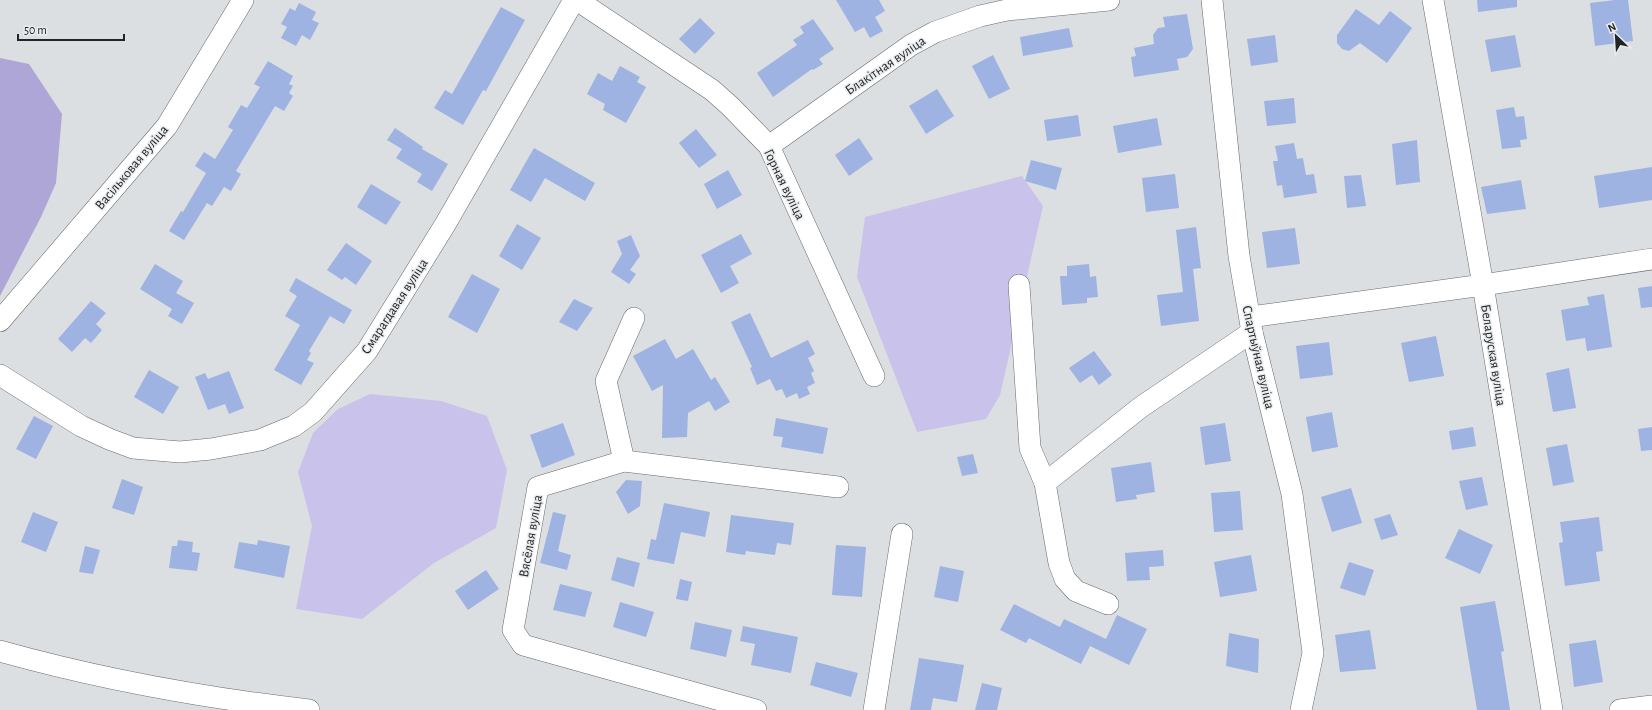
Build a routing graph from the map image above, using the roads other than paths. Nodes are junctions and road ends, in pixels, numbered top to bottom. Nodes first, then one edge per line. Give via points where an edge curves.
1 (242, 0) edge
2 (574, 0) edge
3 (577, 0) edge
4 (1109, 0) edge
5 (1212, 0) edge
6 (1433, 0) edge
7 (769, 146) junction
8 (1652, 258) edge
9 (1019, 285) dead end
10 (1483, 285) junction
11 (634, 318) dead end
12 (0, 321) edge
13 (1251, 325) junction
14 (0, 375) edge
15 (874, 376) dead end
16 (624, 461) junction
17 (1045, 484) junction
18 (838, 487) dead end
19 (902, 534) dead end
20 (1108, 604) dead end
21 (0, 651) edge
22 (243, 706) edge
23 (1652, 706) edge
24 (309, 710) edge
25 (756, 710) edge
26 (874, 710) edge
27 (1301, 710) edge
28 (1552, 710) edge
29 (1620, 710) edge

1 - 12 street, Васільковая вуліца via 167,126
2 - 14 street, Смарагдавая вуліца via 446,223 367,351 313,412 294,426 260,440 211,449 180,452 133,448 80,426
3 - 7 street, Горная вуліца via 712,90
4 - 7 street, Блакітная вуліца via 1007,10 980,16 935,32 911,45
5 - 13 street, Спартыўная вуліца via 1239,256
6 - 10 street, Беларуская вуліца
7 - 15 street, Горная вуліца
8 - 10 street
9 - 17 street via 1030,448
10 - 13 street
10 - 28 street, Беларуская вуліца
11 - 16 street via 606,381
13 - 17 street via 1141,407
13 - 27 street, Спартыўная вуліца via 1292,494 1314,653
16 - 18 street, Вясёлая вуліца
16 - 25 street, Вясёлая вуліца via 538,487 514,630 523,645
17 - 20 street via 1059,564 1065,579 1076,591
19 - 26 street
21 - 22 street
22 - 24 street
23 - 29 street

